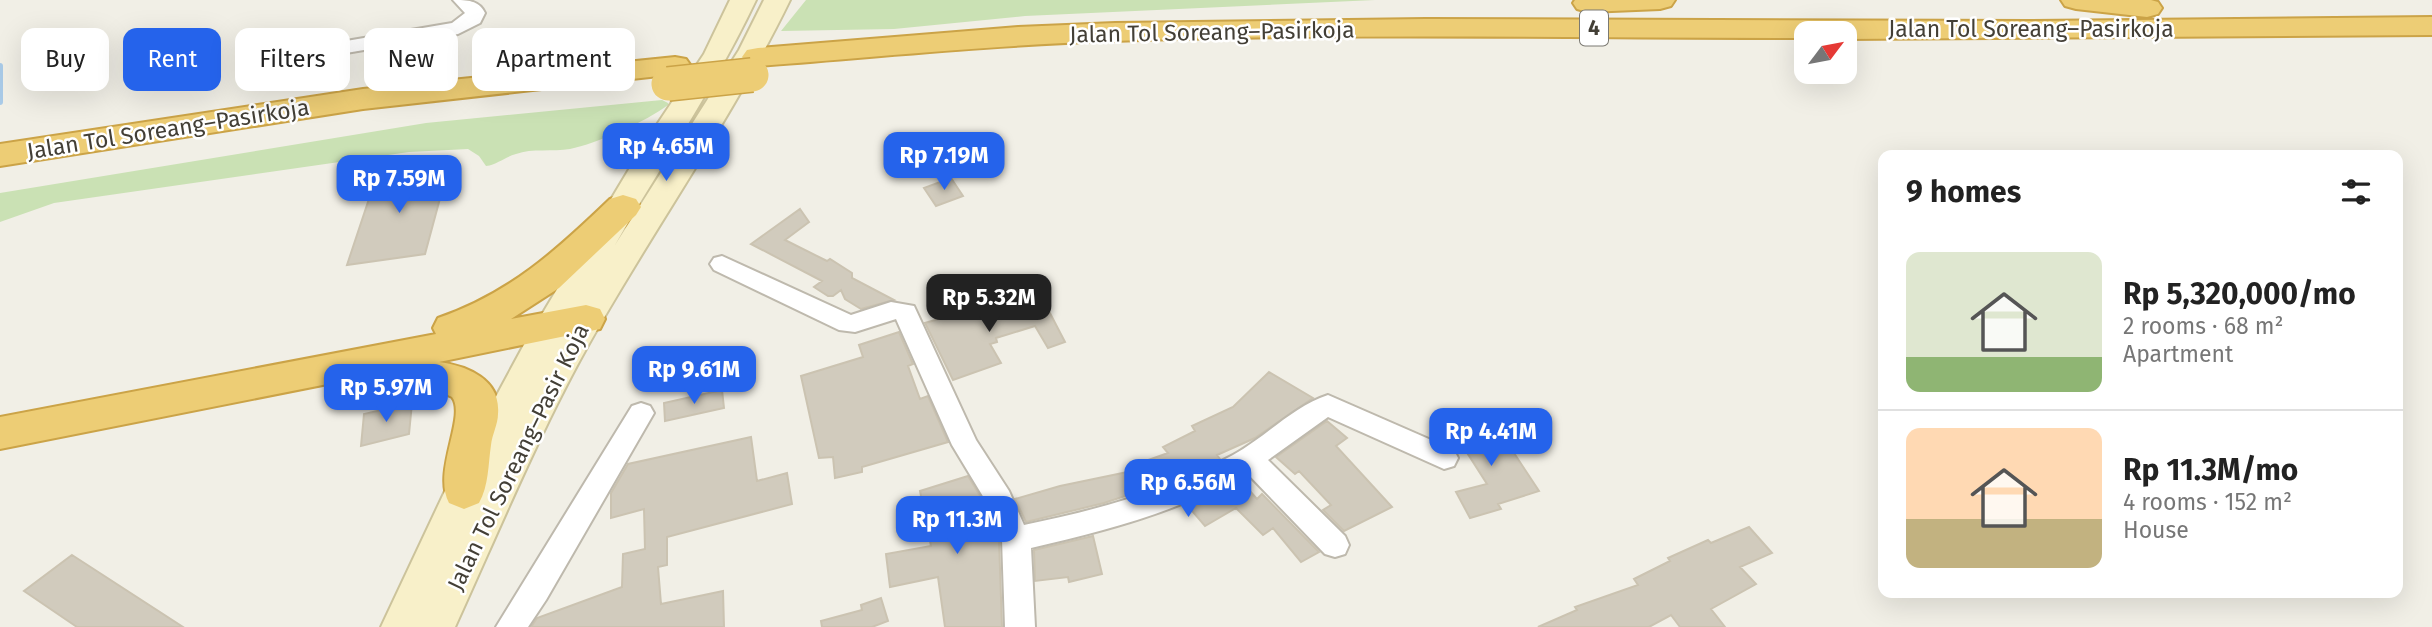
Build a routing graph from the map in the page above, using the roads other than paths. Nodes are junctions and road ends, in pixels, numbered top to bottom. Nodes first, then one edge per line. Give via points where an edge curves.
1 (462, 0) edge
2 (743, 0) edge
3 (778, 0) edge
4 (1660, 0) edge
5 (2076, 0) edge
6 (2432, 20) edge
7 (2432, 26) edge
8 (1115, 32) junction
9 (350, 46) edge
10 (1794, 50) edge
11 (1857, 50) edge
12 (2432, 51) edge
13 (755, 66) junction
14 (4, 160) edge
15 (623, 207) junction
16 (722, 264) dead end
17 (565, 330) junction
18 (292, 391) junction
19 (203, 394) junction
20 (641, 413) dead end
21 (0, 433) edge
22 (0, 453) edge
23 (1444, 458) dead end
24 (1250, 459) junction
25 (464, 491) junction
26 (1016, 539) junction
27 (1335, 545) dead end
28 (401, 627) edge
29 (435, 627) edge
30 (511, 627) edge
31 (1020, 627) edge

1 - 9 street via 475,13 458,28
2 - 15 street, Jalan Tol Soreang–Pasir Koja via 717,54
3 - 17 street, Jalan Tol Soreang–Pasir Koja via 745,61
4 - 8 highway via 1189,18
5 - 6 highway via 2136,8
7 - 8 highway, Jalan Tol Soreang–Pasirkoja / 4
8 - 13 highway, Jalan Tol Soreang–Pasirkoja / 4 via 1018,36
10 - 13 highway, Jalan Tol Soreang–Pasirkoja / 4 via 1130,52
11 - 12 highway, Jalan Tol Soreang–Pasirkoja
13 - 14 highway, Jalan Tol Soreang–Pasirkoja / 4, bridge via 352,122
15 - 17 street, Jalan Tol Soreang–Pasir Koja
15 - 19 highway via 561,268 512,304 467,324
16 - 26 street via 848,324 892,310 905,312 965,445 999,499
17 - 18 highway
17 - 19 highway
17 - 25 street, Jalan Tol Soreang–Pasir Koja
17 - 29 street, Jalan Tol Soreang–Pasir Koja via 528,426
18 - 22 highway
18 - 25 highway via 427,377 451,378 466,386 476,397 478,412
19 - 21 highway
20 - 30 street
23 - 24 street via 1328,405
24 - 26 street via 1179,496 1106,519
24 - 27 street
25 - 28 street, Jalan Tol Soreang–Pasir Koja
26 - 31 street

